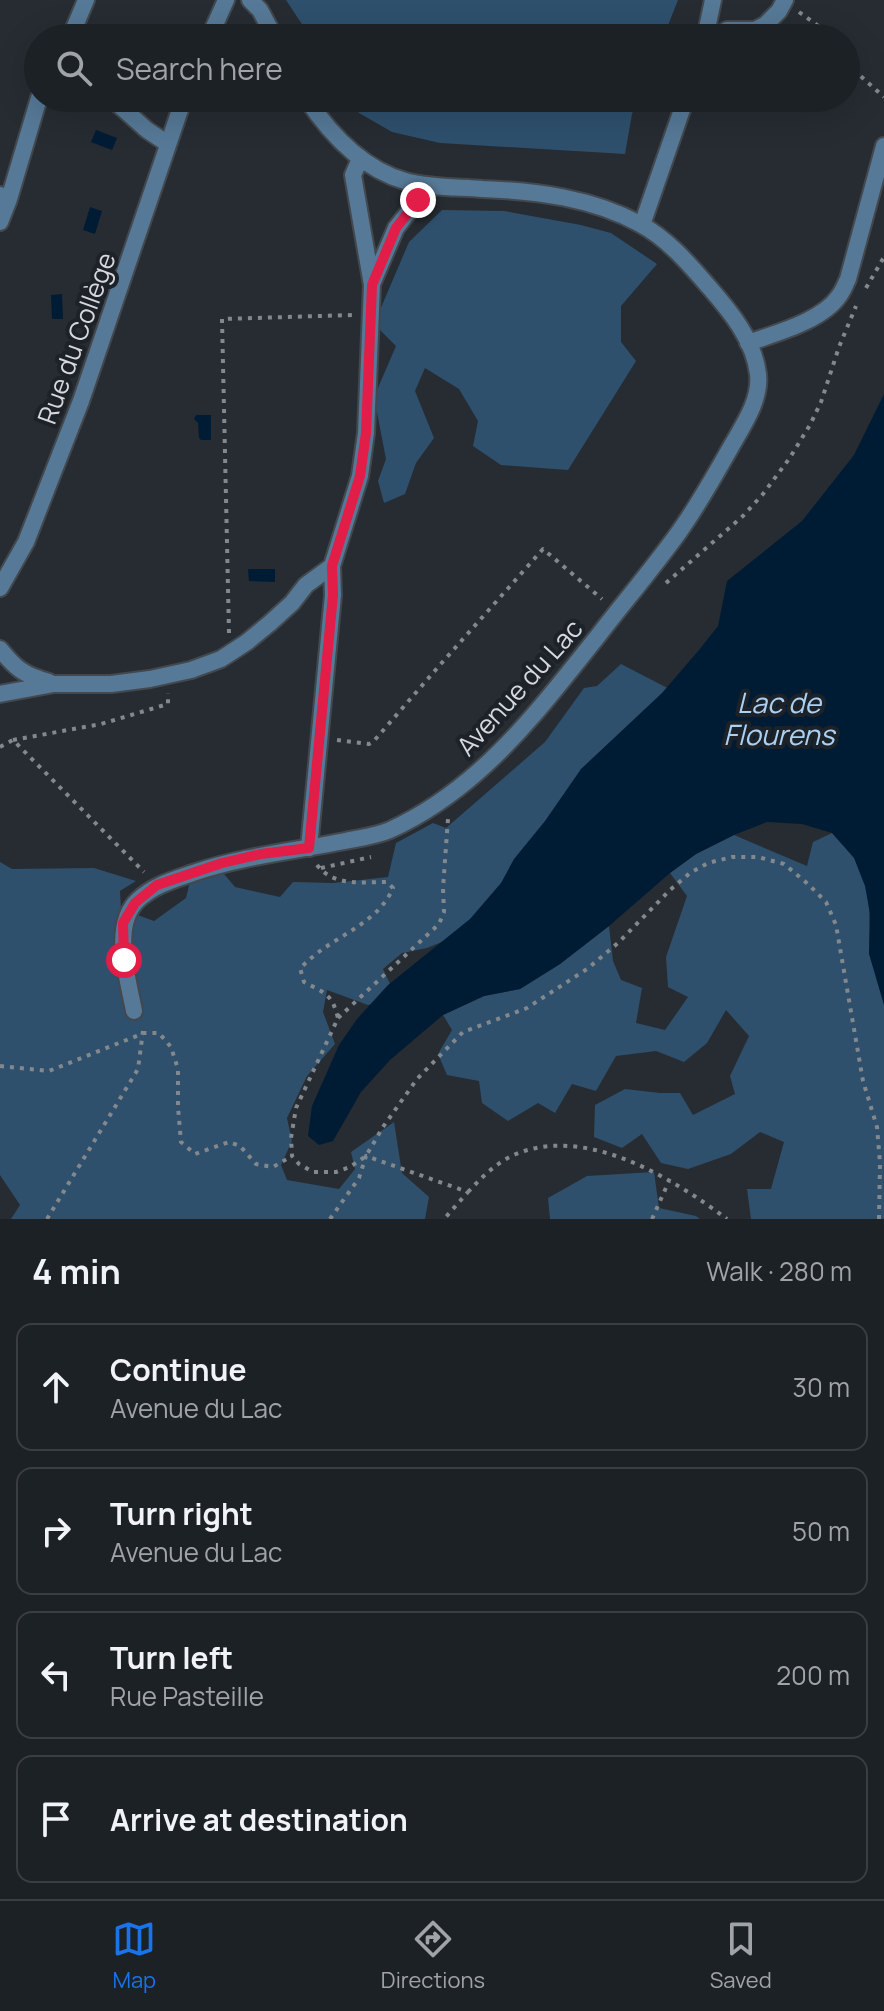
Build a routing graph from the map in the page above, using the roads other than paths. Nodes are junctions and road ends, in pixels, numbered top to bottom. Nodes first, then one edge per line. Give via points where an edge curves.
1 (86, 0) edge
2 (226, 0) edge
3 (250, 0) edge
4 (713, 0) edge
5 (785, 0) edge
6 (76, 24) edge
7 (215, 24) edge
8 (268, 24) edge
9 (708, 24) edge
10 (766, 24) edge
11 (34, 112) edge
12 (127, 112) edge
13 (179, 112) edge
14 (317, 112) edge
15 (681, 112) edge
16 (168, 144) junction
17 (884, 146) edge
18 (360, 159) junction
19 (424, 185) junction
20 (4, 197) edge
21 (0, 222) edge
22 (642, 225) junction
23 (372, 285) junction
24 (748, 343) junction
25 (332, 566) junction
26 (0, 588) edge
27 (0, 649) edge
28 (54, 684) junction
29 (0, 694) edge
30 (309, 848) junction
31 (134, 1011) road end

1 - 6 street
2 - 7 street
3 - 8 street
4 - 9 street
5 - 10 street
11 - 20 street
12 - 16 street
13 - 16 street, Rue du Collège
14 - 18 street, Avenue du Lac
15 - 22 street
16 - 26 street, Rue du Collège via 81,401 26,542
17 - 24 street via 839,298 805,322
18 - 19 street, Avenue du Lac
18 - 23 street via 353,175
19 - 22 street, Avenue du Lac via 547,194 603,208
19 - 23 street via 396,228
20 - 21 street
22 - 24 street, Avenue du Lac via 684,259
23 - 25 street via 360,476
24 - 30 street, Avenue du Lac via 758,378 755,398 712,482 544,704 479,770 415,818 385,833
25 - 28 street via 221,659 150,679
25 - 30 street
27 - 28 street via 15,668
28 - 29 street
30 - 31 street, Avenue du Lac via 222,863 157,885 135,903 123,923

